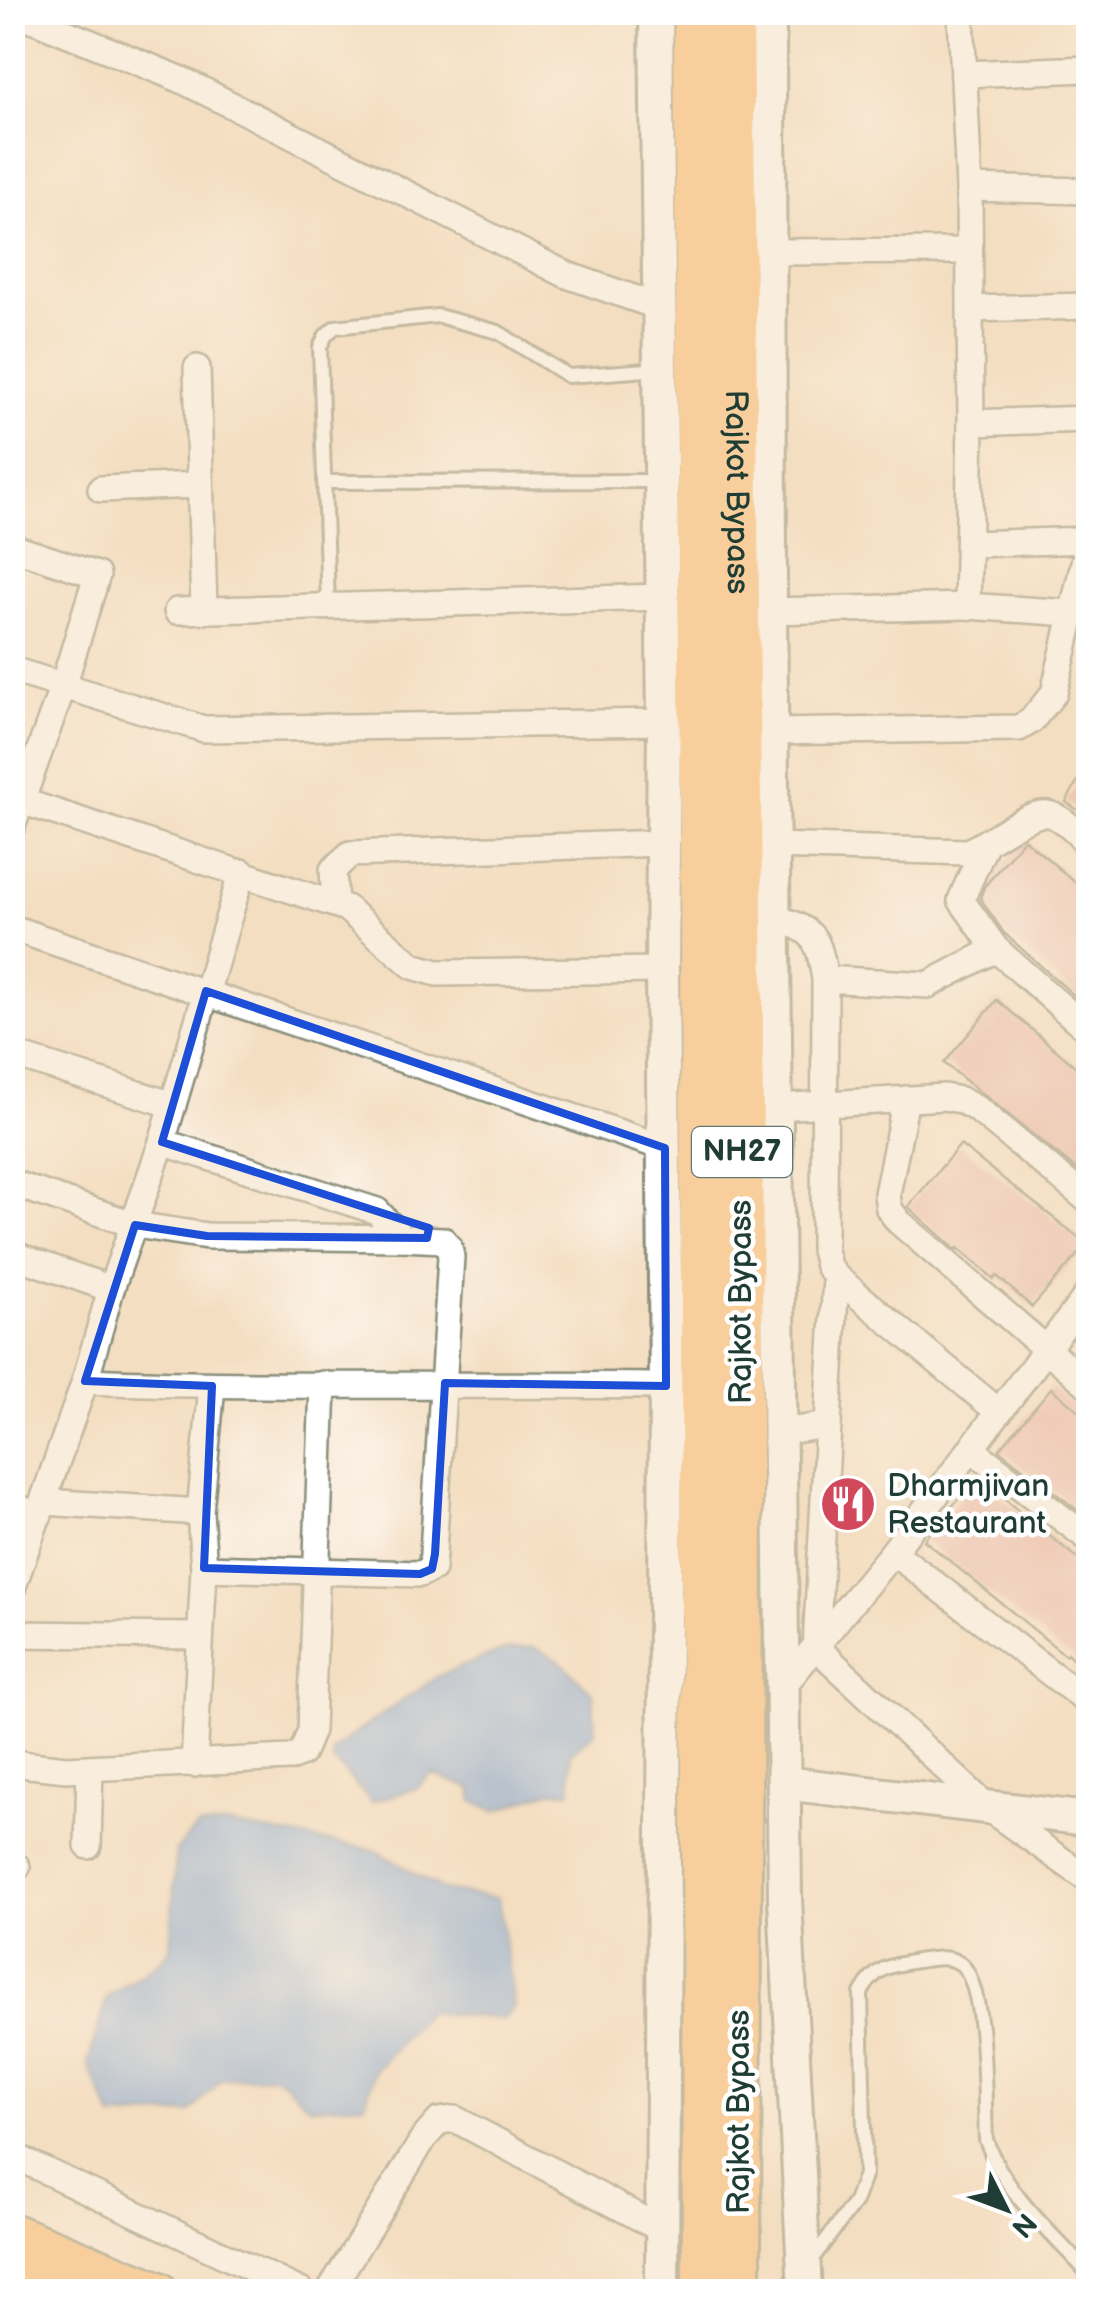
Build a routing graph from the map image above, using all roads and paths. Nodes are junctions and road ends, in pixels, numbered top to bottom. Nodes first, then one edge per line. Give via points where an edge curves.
1 (16, 12) edge
2 (656, 12) edge
3 (695, 12) edge
4 (732, 12) edge
5 (769, 12) edge
6 (961, 15) dead end
7 (1088, 69) edge
8 (964, 74) junction
9 (969, 188) junction
10 (1088, 192) edge
11 (771, 252) junction
12 (968, 252) junction
13 (1088, 306) edge
14 (659, 307) junction
15 (971, 310) junction
16 (197, 368) dead end
17 (660, 369) junction
18 (1088, 419) edge
19 (971, 423) junction
20 (661, 481) junction
21 (324, 482) junction
22 (200, 485) junction
23 (101, 489) dead end
24 (1088, 542) edge
25 (970, 544) junction
26 (12, 546) edge
27 (662, 597) junction
28 (967, 606) junction
29 (328, 608) junction
30 (204, 610) junction
31 (177, 611) dead end
32 (770, 611) junction
33 (1071, 613) junction
34 (12, 670) edge
35 (64, 686) junction
36 (664, 722) junction
37 (772, 732) junction
38 (17, 799) edge
39 (12, 827) edge
40 (662, 843) junction
41 (1088, 843) edge
42 (774, 846) junction
43 (984, 846) junction
44 (242, 872) junction
45 (335, 904) junction
46 (775, 918) junction
47 (12, 928) edge
48 (996, 949) junction
49 (662, 970) junction
50 (825, 980) junction
51 (206, 991) junction
52 (1088, 1030) edge
53 (12, 1054) edge
54 (906, 1100) junction
55 (824, 1104) junction
56 (173, 1105) junction
57 (777, 1107) junction
58 (162, 1142) junction
59 (665, 1148) junction
60 (12, 1183) edge
61 (1088, 1200) edge
62 (135, 1225) junction
63 (402, 1238) junction
64 (12, 1254) edge
65 (836, 1277) junction
66 (111, 1289) junction
67 (1088, 1294) edge
68 (1046, 1349) junction
69 (85, 1382) junction
70 (445, 1383) junction
71 (323, 1384) junction
72 (1088, 1385) edge
73 (212, 1386) junction
74 (666, 1386) junction
75 (998, 1412) junction
76 (828, 1425) junction
77 (781, 1432) junction
78 (970, 1449) junction
79 (12, 1506) edge
80 (42, 1509) junction
81 (200, 1512) junction
82 (1088, 1538) edge
83 (892, 1552) junction
84 (204, 1568) junction
85 (315, 1573) junction
86 (12, 1589) edge
87 (12, 1634) edge
88 (198, 1636) junction
89 (816, 1646) junction
90 (784, 1686) junction
91 (1088, 1702) edge
92 (12, 1763) edge
93 (194, 1764) junction
94 (90, 1768) junction
95 (784, 1783) junction
96 (989, 1809) junction
97 (1088, 1819) edge
98 (88, 1846) dead end
99 (1088, 1879) edge
100 (12, 2155) edge
101 (661, 2230) junction
102 (18, 2256) edge
103 (1088, 2273) edge
104 (805, 2280) edge
105 (59, 2292) edge
106 (158, 2292) edge
107 (302, 2292) edge
108 (328, 2292) edge
109 (662, 2292) edge
110 (704, 2292) edge
111 (738, 2292) edge

1 - 14 street via 182,80 568,275
2 - 14 street
3 - 110 highway, Rajkot Bypass / NH27
4 - 111 highway, Rajkot Bypass / NH27 via 742,1001
5 - 11 street
6 - 8 street
7 - 8 street
8 - 9 street
9 - 10 street
9 - 12 street
11 - 12 street
11 - 32 street
12 - 15 street
13 - 15 street
14 - 17 street
15 - 19 street
16 - 22 street
17 - 20 street
17 - 21 lane via 568,376 498,332 438,316 335,327 320,346
18 - 19 street
19 - 25 street
20 - 21 lane
20 - 27 street
21 - 29 lane
22 - 23 street
22 - 30 street
24 - 25 street
24 - 33 street
25 - 28 street
26 - 35 street via 96,575
27 - 29 street
27 - 36 street
28 - 32 street
28 - 33 street
29 - 30 street
30 - 31 street
32 - 37 street
33 - 37 street via 1054,693 1019,728
34 - 35 street
35 - 36 street via 204,729
35 - 38 street
36 - 40 street
37 - 42 street
38 - 39 street
38 - 44 street
40 - 45 street via 350,854 333,870
40 - 49 street
41 - 43 street via 1047,813
42 - 43 street via 966,852
42 - 46 street
43 - 48 street via 961,900
44 - 45 street
44 - 51 street
45 - 49 street via 413,966 437,973
46 - 50 street via 813,935
46 - 57 street
47 - 51 street
48 - 50 street via 928,985
48 - 52 street
49 - 59 street
50 - 55 street
51 - 56 street
51 - 59 street
53 - 56 street
54 - 55 street
54 - 61 street via 944,1097 977,1109
54 - 68 street via 889,1208
55 - 57 street
55 - 65 street via 824,1250
56 - 58 street
57 - 77 street
58 - 62 street
58 - 63 street via 377,1212
59 - 74 street
60 - 62 street
62 - 63 street via 207,1236
62 - 66 street
63 - 70 street via 432,1237 449,1247
64 - 66 street
65 - 75 street
65 - 76 street
66 - 69 street
67 - 68 street
68 - 72 street
68 - 75 street
69 - 73 street
69 - 80 street
70 - 71 street
70 - 74 street
70 - 85 street via 432,1569
71 - 73 street
71 - 85 street
73 - 81 street
74 - 101 street
75 - 78 street
76 - 77 street
76 - 89 street
77 - 90 street
78 - 82 street
78 - 83 street
79 - 80 street
80 - 81 street
80 - 86 street
81 - 84 street
83 - 89 street
83 - 91 street
84 - 85 street
84 - 88 street
85 - 93 street via 311,1730 302,1753
87 - 88 street
88 - 93 street
89 - 90 street
89 - 96 street
90 - 95 street
92 - 94 street
93 - 94 street
94 - 98 street
95 - 96 street
95 - 104 street
96 - 97 street
96 - 99 street
100 - 107 street
101 - 108 street via 455,2119 439,2121
101 - 109 street
102 - 105 main road
102 - 106 main road
103 - 104 lane via 1007,2186 993,2159 986,2140 978,1995 962,1966 944,1957 885,1966 861,1993 865,2174 855,2202

